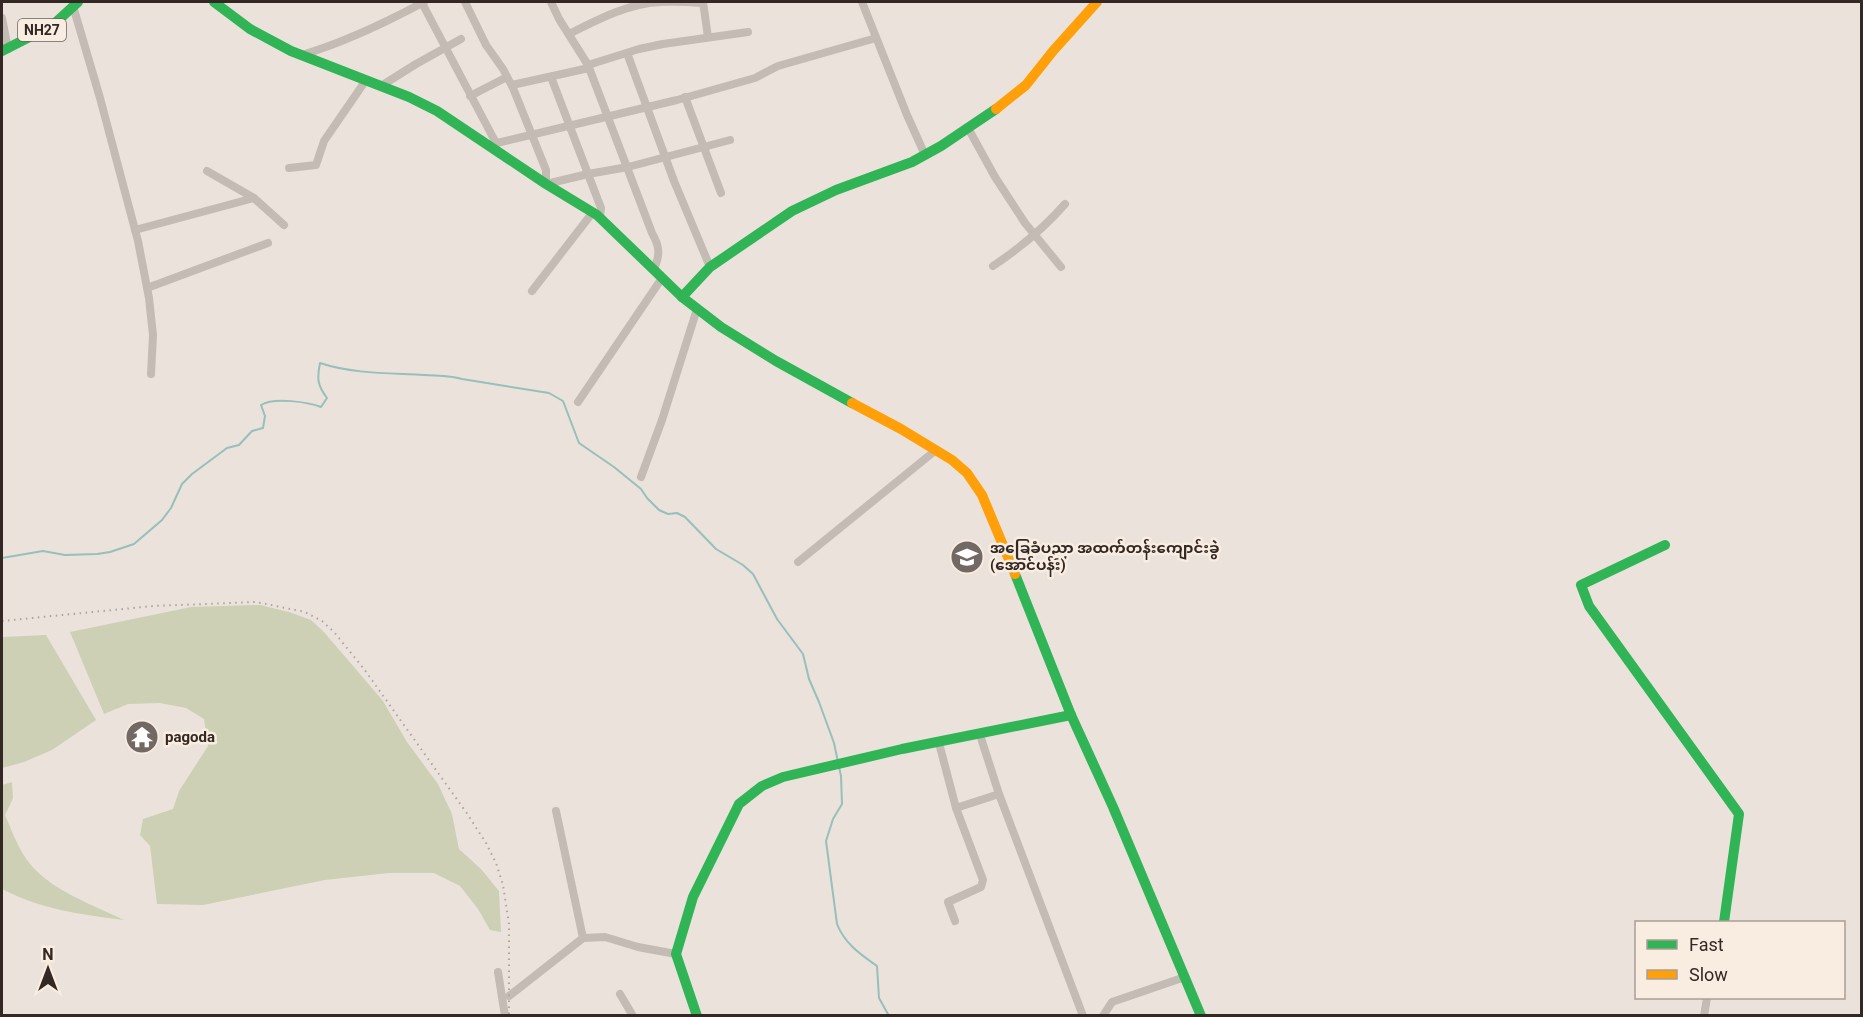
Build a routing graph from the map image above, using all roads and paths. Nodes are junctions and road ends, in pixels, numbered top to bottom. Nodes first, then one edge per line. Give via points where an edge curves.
1 (214, 2) edge
2 (424, 2) edge
3 (465, 2) edge
4 (551, 2) edge
5 (703, 2) edge
6 (862, 2) edge
7 (1097, 2) edge
8 (75, 4) edge
9 (2, 18) edge
10 (748, 32) dead end
11 (569, 34) junction
12 (708, 37) junction
13 (876, 38) junction
14 (461, 39) dead end
15 (445, 49) junction
16 (5, 50) edge
17 (627, 53) junction
18 (302, 55) junction
19 (588, 66) junction
20 (507, 76) junction
21 (551, 77) junction
22 (366, 80) junction
23 (512, 85) junction
24 (381, 86) junction
25 (470, 96) junction
26 (685, 98) junction
27 (646, 108) junction
28 (609, 118) junction
29 (570, 126) junction
30 (968, 128) junction
31 (532, 134) junction
32 (730, 140) dead end
33 (492, 144) junction
34 (704, 147) junction
35 (925, 155) junction
36 (666, 158) junction
37 (628, 167) junction
38 (289, 168) dead end
39 (207, 171) dead end
40 (588, 174) junction
41 (546, 184) junction
42 (721, 193) dead end
43 (255, 198) junction
44 (1065, 204) dead end
45 (596, 215) junction
46 (284, 225) dead end
47 (135, 230) junction
48 (1035, 235) junction
49 (268, 243) dead end
50 (993, 266) dead end
51 (710, 267) junction
52 (1061, 267) dead end
53 (654, 269) junction
54 (662, 278) junction
55 (147, 288) junction
56 (532, 291) dead end
57 (681, 297) junction
58 (697, 309) junction
59 (151, 374) dead end
60 (578, 402) dead end
61 (936, 450) junction
62 (641, 477) dead end
63 (1665, 545) dead end
64 (798, 562) dead end
65 (1071, 715) junction
66 (980, 735) junction
67 (939, 742) junction
68 (999, 794) junction
69 (956, 808) junction
70 (556, 811) dead end
71 (955, 921) dead end
72 (1724, 921) edge
73 (583, 938) junction
74 (676, 954) junction
75 (498, 972) dead end
76 (1185, 977) junction
77 (620, 994) dead end
78 (509, 996) dead end
79 (1707, 999) edge
80 (1103, 1015) edge
81 (505, 1016) edge
82 (633, 1016) edge
83 (697, 1016) edge
84 (1083, 1016) edge
85 (1201, 1016) edge
86 (1704, 1016) edge

1 - 18 main road via 250,28
2 - 15 street
2 - 18 street via 345,41
3 - 20 street
4 - 11 street
5 - 11 street via 636,6
5 - 12 street
6 - 13 street
7 - 30 main road via 1026,85
8 - 16 main road, NH27 via 53,25
8 - 47 street
9 - 16 street
10 - 12 street
11 - 19 street
12 - 17 street
13 - 26 street
13 - 35 street
14 - 15 street
15 - 24 street
15 - 25 street
17 - 19 street
17 - 27 street
18 - 22 main road
19 - 21 street
19 - 28 street
20 - 23 street
20 - 25 street
21 - 23 street
21 - 29 street
22 - 24 main road
22 - 38 street via 324,141 316,165
23 - 31 street
24 - 33 main road via 437,111
25 - 33 street
26 - 27 street
26 - 34 street
27 - 28 street
27 - 36 street
28 - 29 street
28 - 37 street
29 - 31 street
29 - 40 street
30 - 35 main road
30 - 48 street via 995,177
31 - 33 street
31 - 41 street via 546,170
32 - 34 street
33 - 41 main road
34 - 36 street
34 - 42 street
35 - 51 main road via 792,211
36 - 37 street
36 - 51 street
37 - 40 street
37 - 53 street via 658,243
39 - 43 street
40 - 41 street
40 - 45 street via 601,208
41 - 45 main road
43 - 46 street
43 - 47 street
44 - 48 street
45 - 53 main road
45 - 56 street
47 - 55 street
48 - 50 street
48 - 52 street
49 - 55 street
51 - 57 main road
53 - 54 main road
54 - 57 main road
54 - 60 street
55 - 59 street via 153,335
57 - 58 main road
58 - 61 main road via 776,361
58 - 62 street
61 - 64 street
61 - 65 main road via 967,472 982,495
63 - 72 main road via 1581,585 1589,606 1739,814
65 - 66 main road
65 - 76 main road
66 - 67 main road
66 - 68 street
67 - 69 street
67 - 74 main road via 783,777 762,786 739,804 693,897
68 - 69 street
68 - 84 street
69 - 71 street via 983,880 981,887 948,902
70 - 73 street
73 - 74 street via 605,937
73 - 78 street
74 - 83 main road
75 - 81 street
76 - 80 street via 1112,1002
76 - 85 main road
77 - 82 street
79 - 86 street

